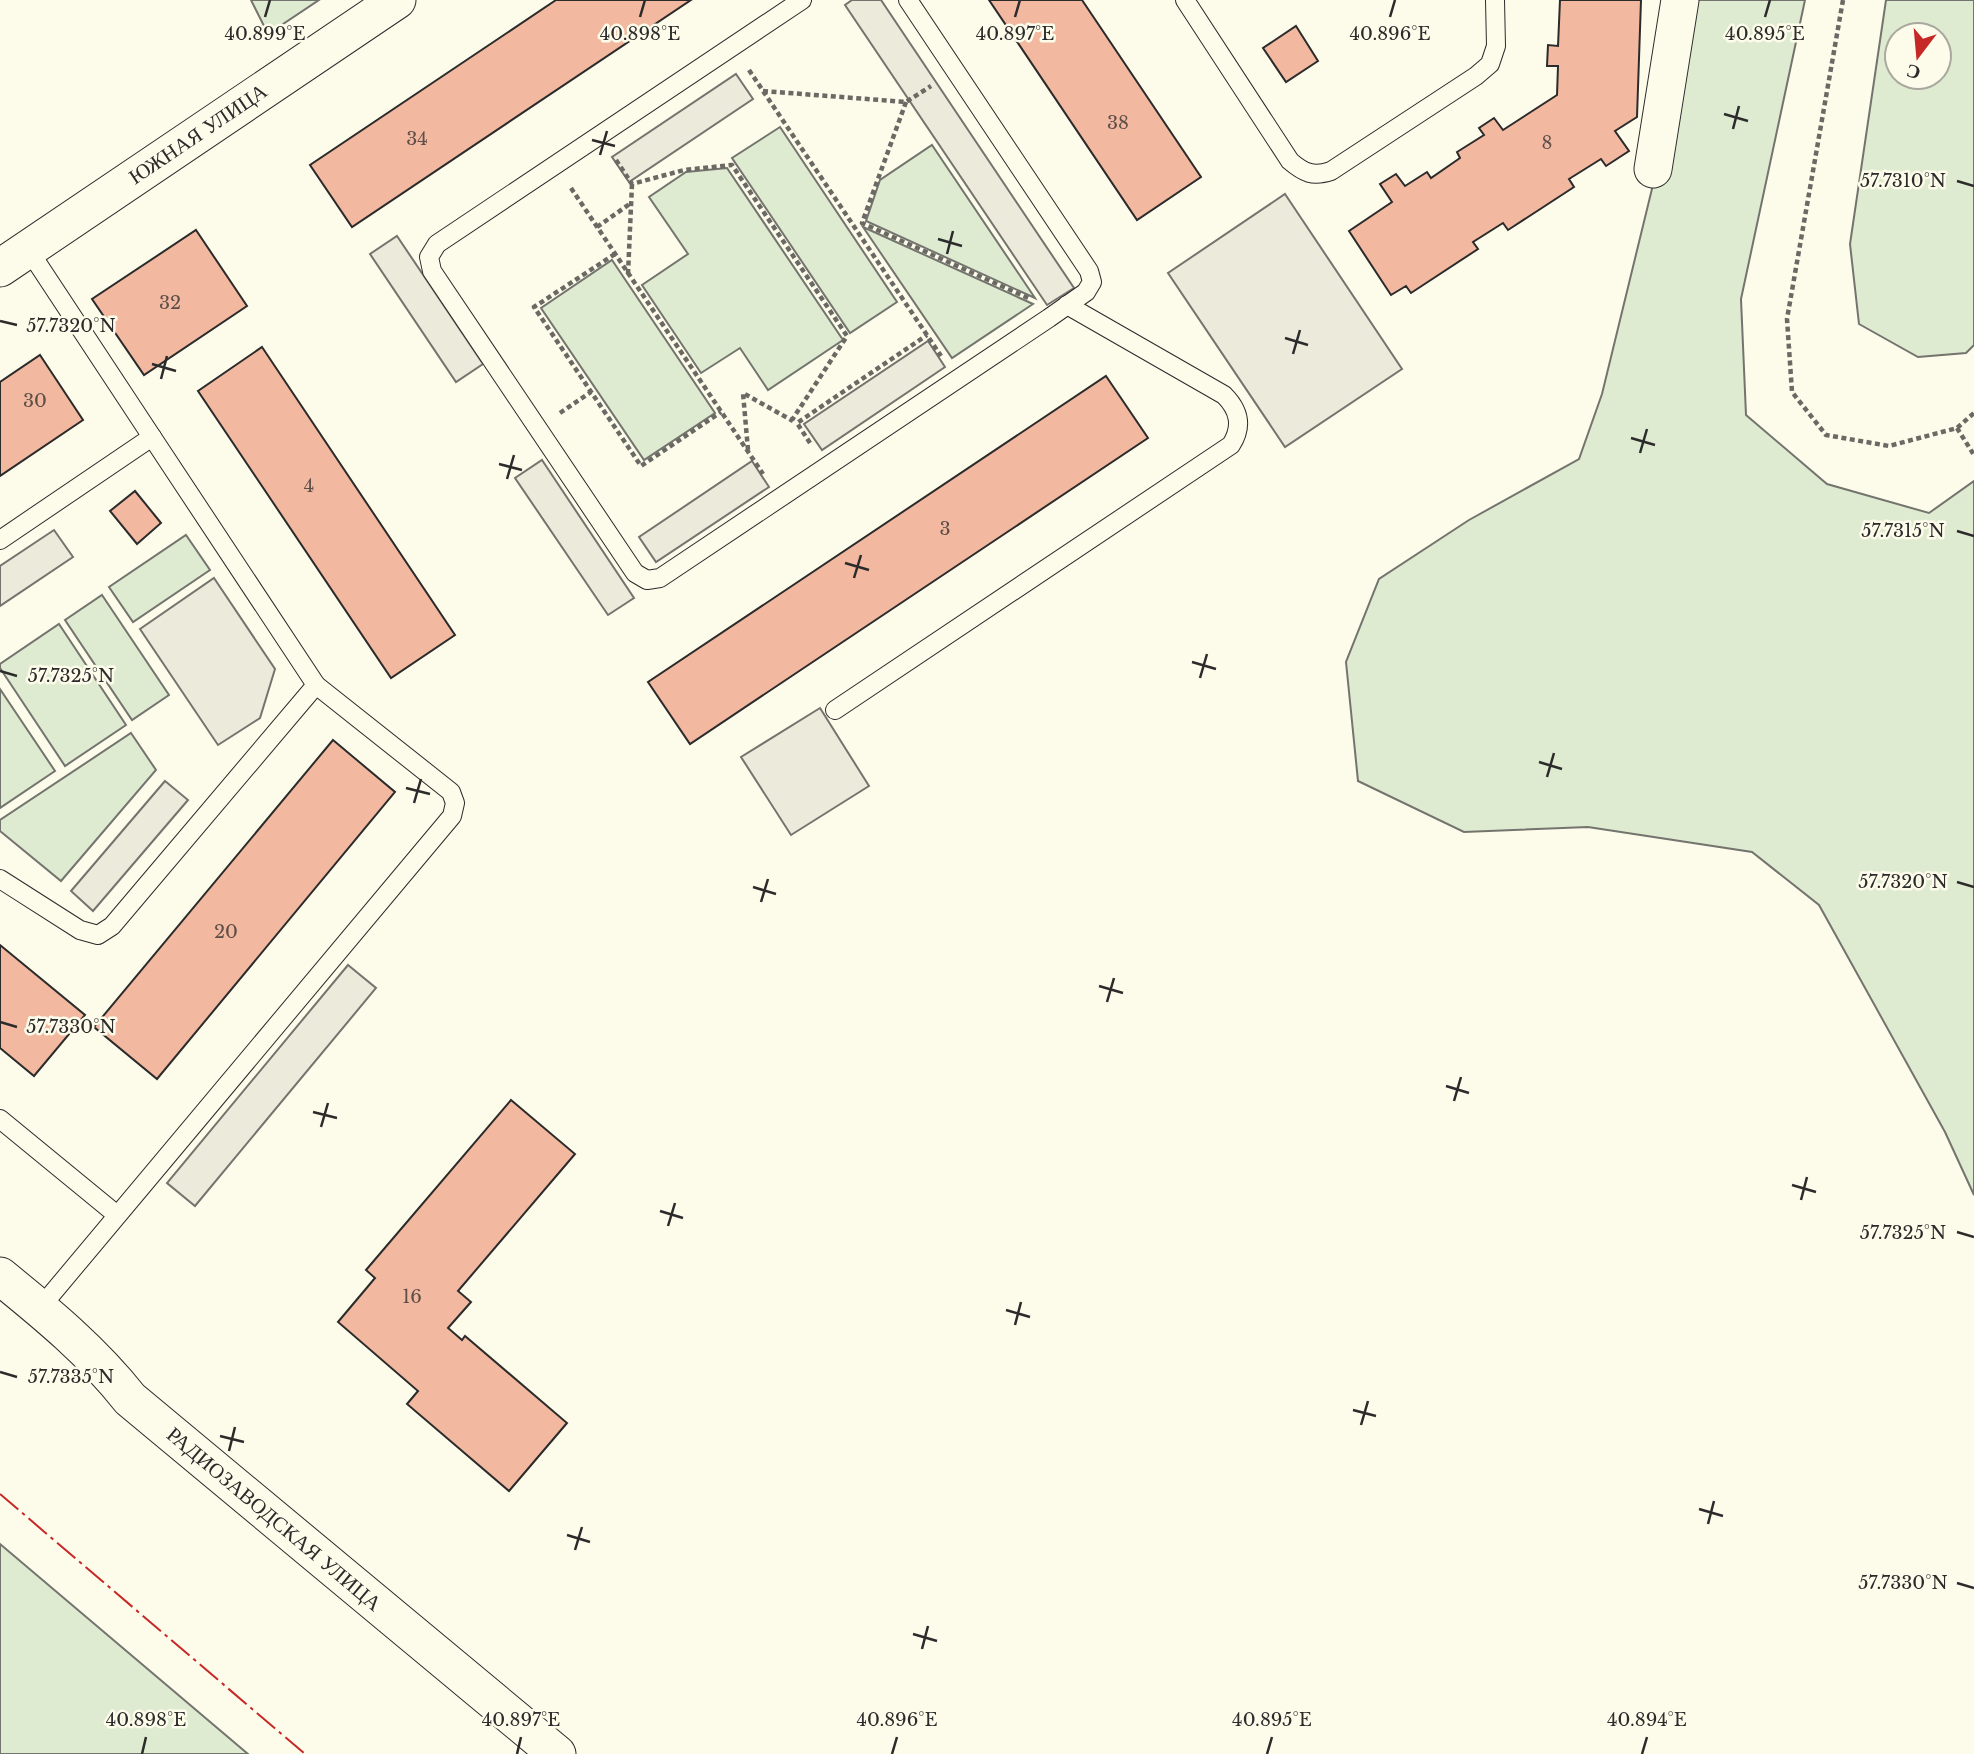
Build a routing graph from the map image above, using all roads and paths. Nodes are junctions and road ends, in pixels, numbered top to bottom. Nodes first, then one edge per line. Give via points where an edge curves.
1 (397, 0) edge
2 (802, 0) edge
3 (908, 0) edge
4 (1185, 0) edge
5 (1495, 0) edge
6 (1680, 0) edge
7 (1843, 0) edge
8 (733, 46) junction
9 (955, 70) junction
10 (763, 91) junction
11 (906, 102) junction
12 (600, 136) junction
13 (555, 165) junction
14 (1653, 169) dead end
15 (632, 184) junction
16 (631, 203) junction
17 (862, 223) junction
18 (597, 227) junction
19 (854, 227) junction
20 (615, 254) junction
21 (14, 259) edge
22 (628, 274) junction
23 (1067, 305) junction
24 (1049, 318) junction
25 (927, 335) junction
26 (957, 379) junction
27 (721, 412) junction
28 (1974, 413) edge
29 (794, 422) junction
30 (1957, 428) junction
31 (152, 437) junction
32 (748, 452) junction
33 (1974, 455) edge
34 (826, 466) junction
35 (779, 498) junction
36 (0, 540) edge
37 (316, 685) junction
38 (835, 710) dead end
39 (0, 879) edge
40 (0, 1119) edge
41 (117, 1215) junction
42 (0, 1276) edge
43 (40, 1308) junction
44 (557, 1754) edge

1 - 21 street, ЮЖНАЯ УЛИЦА
2 - 8 lane
3 - 9 lane
4 - 5 lane via 1290,161 1303,172 1318,175 1331,171 1490,64 1496,46
6 - 14 street
7 - 30 path via 1787,319 1792,392 1826,435 1889,446
8 - 10 path
8 - 12 lane
9 - 11 path
9 - 23 lane via 1089,271 1092,282 1086,292
10 - 11 path
10 - 19 path
11 - 17 path
12 - 13 lane
12 - 15 path
13 - 18 path
13 - 35 lane via 437,244 429,257 432,271 635,573 648,580 660,578
15 - 16 path
15 - 29 path via 684,170 732,165 846,335
16 - 18 path
16 - 22 path
17 - 19 path
17 - 24 path via 1037,303
18 - 20 path
19 - 25 path
20 - 22 path
20 - 27 path via 534,307 591,392 641,466
21 - 31 lane
22 - 27 path
23 - 24 lane
23 - 38 lane via 1224,395 1234,405 1237,435 1231,445
24 - 26 lane
25 - 26 path
25 - 29 path
26 - 34 lane
27 - 32 path
28 - 30 path
29 - 32 path via 743,393
29 - 34 path
30 - 33 path
31 - 36 lane
31 - 37 lane
32 - 35 path
34 - 35 lane
37 - 39 lane via 112,926 98,935 80,930
37 - 41 lane via 451,792 455,803 452,816
40 - 41 lane
41 - 43 lane
42 - 43 street, РАДИОЗАВОДСКАЯ УЛИЦА
43 - 44 street, РАДИОЗАВОДСКАЯ УЛИЦА via 106,1368 130,1399

